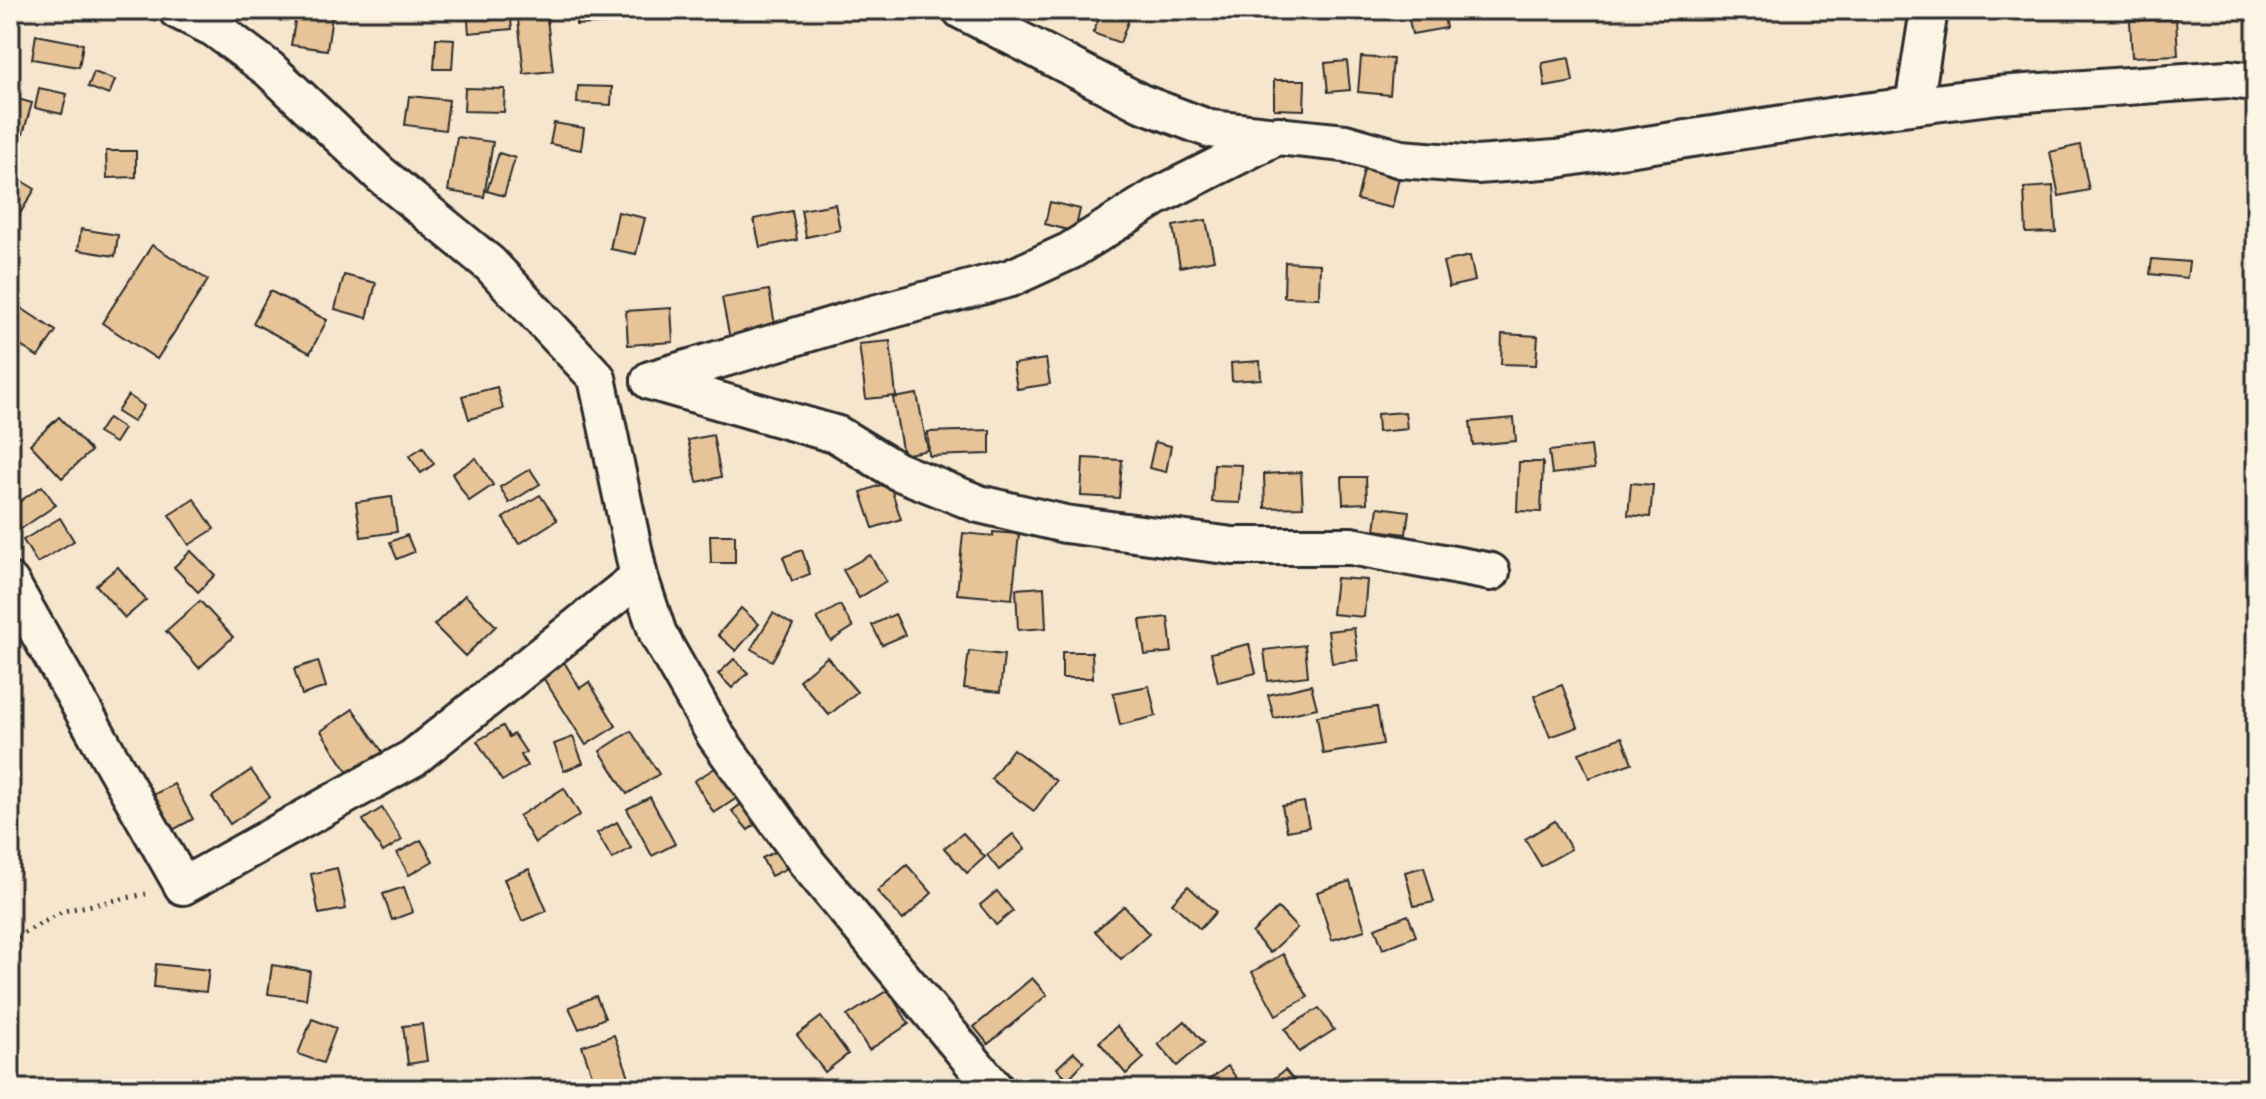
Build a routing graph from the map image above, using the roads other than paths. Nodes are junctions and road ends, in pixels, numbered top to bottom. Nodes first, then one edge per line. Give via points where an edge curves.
1 (177, 10) edge
2 (961, 10) edge
3 (1929, 10) edge
4 (2256, 82) edge
5 (1914, 105) junction
6 (1279, 135) junction
7 (597, 378) junction
8 (650, 381) junction
9 (1491, 572) dead end
10 (639, 577) junction
11 (10, 582) edge
12 (995, 1089) edge

1 - 7 street via 214,28 269,69 380,174 490,264
2 - 6 street via 1141,103 1210,129
3 - 5 street
4 - 5 street via 2228,79
5 - 6 street via 1556,159 1477,165 1401,159 1345,143
6 - 8 street via 1011,278
7 - 8 street
7 - 10 street
8 - 9 street via 838,435 897,471 979,504 1065,524 1233,546 1351,546
10 - 11 street via 413,758 183,886
10 - 12 street via 658,634 716,736 808,864

